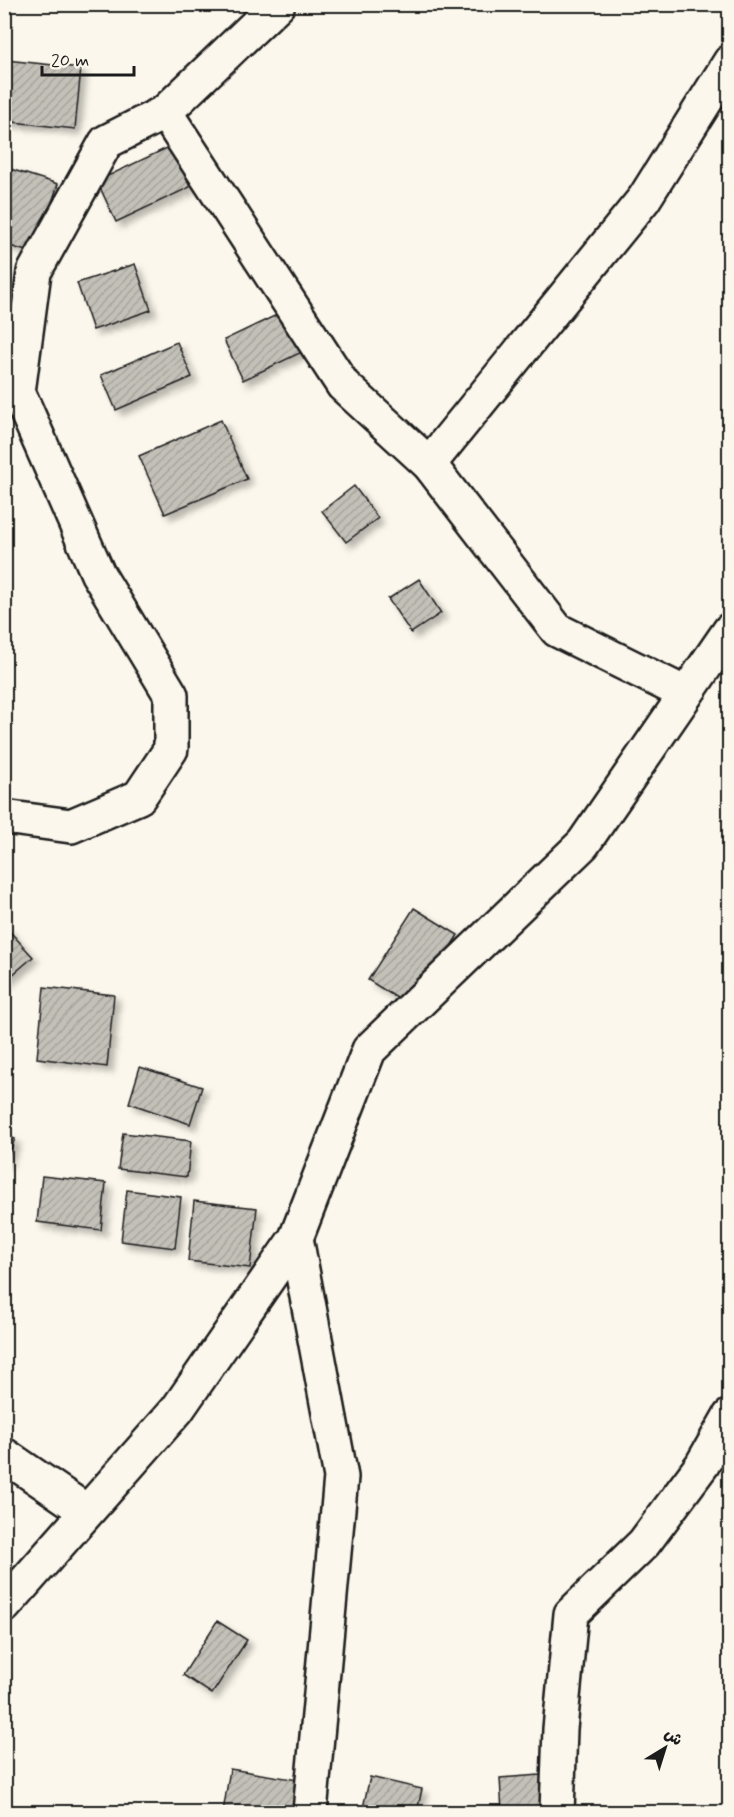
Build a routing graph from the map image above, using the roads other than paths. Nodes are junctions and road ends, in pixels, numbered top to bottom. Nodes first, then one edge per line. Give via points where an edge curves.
1 (278, 4) edge
2 (729, 62) edge
3 (165, 112) junction
4 (429, 464) junction
5 (729, 630) edge
6 (686, 694) junction
7 (4, 817) edge
8 (296, 1238) junction
9 (729, 1416) edge
10 (4, 1455) edge
11 (86, 1511) junction
12 (4, 1606) edge
13 (310, 1812) edge
14 (557, 1812) edge

1 - 3 street
2 - 4 street via 644,199
3 - 4 street via 343,385
3 - 7 street via 106,142 34,272 18,392 98,574 171,695 171,749 139,798 71,826
4 - 6 street via 557,630
5 - 6 street
6 - 8 street via 583,844 369,1050
8 - 11 street via 177,1410
8 - 13 street via 341,1477
9 - 14 street via 702,1465 644,1543 572,1614 560,1729
10 - 11 street
11 - 12 street

